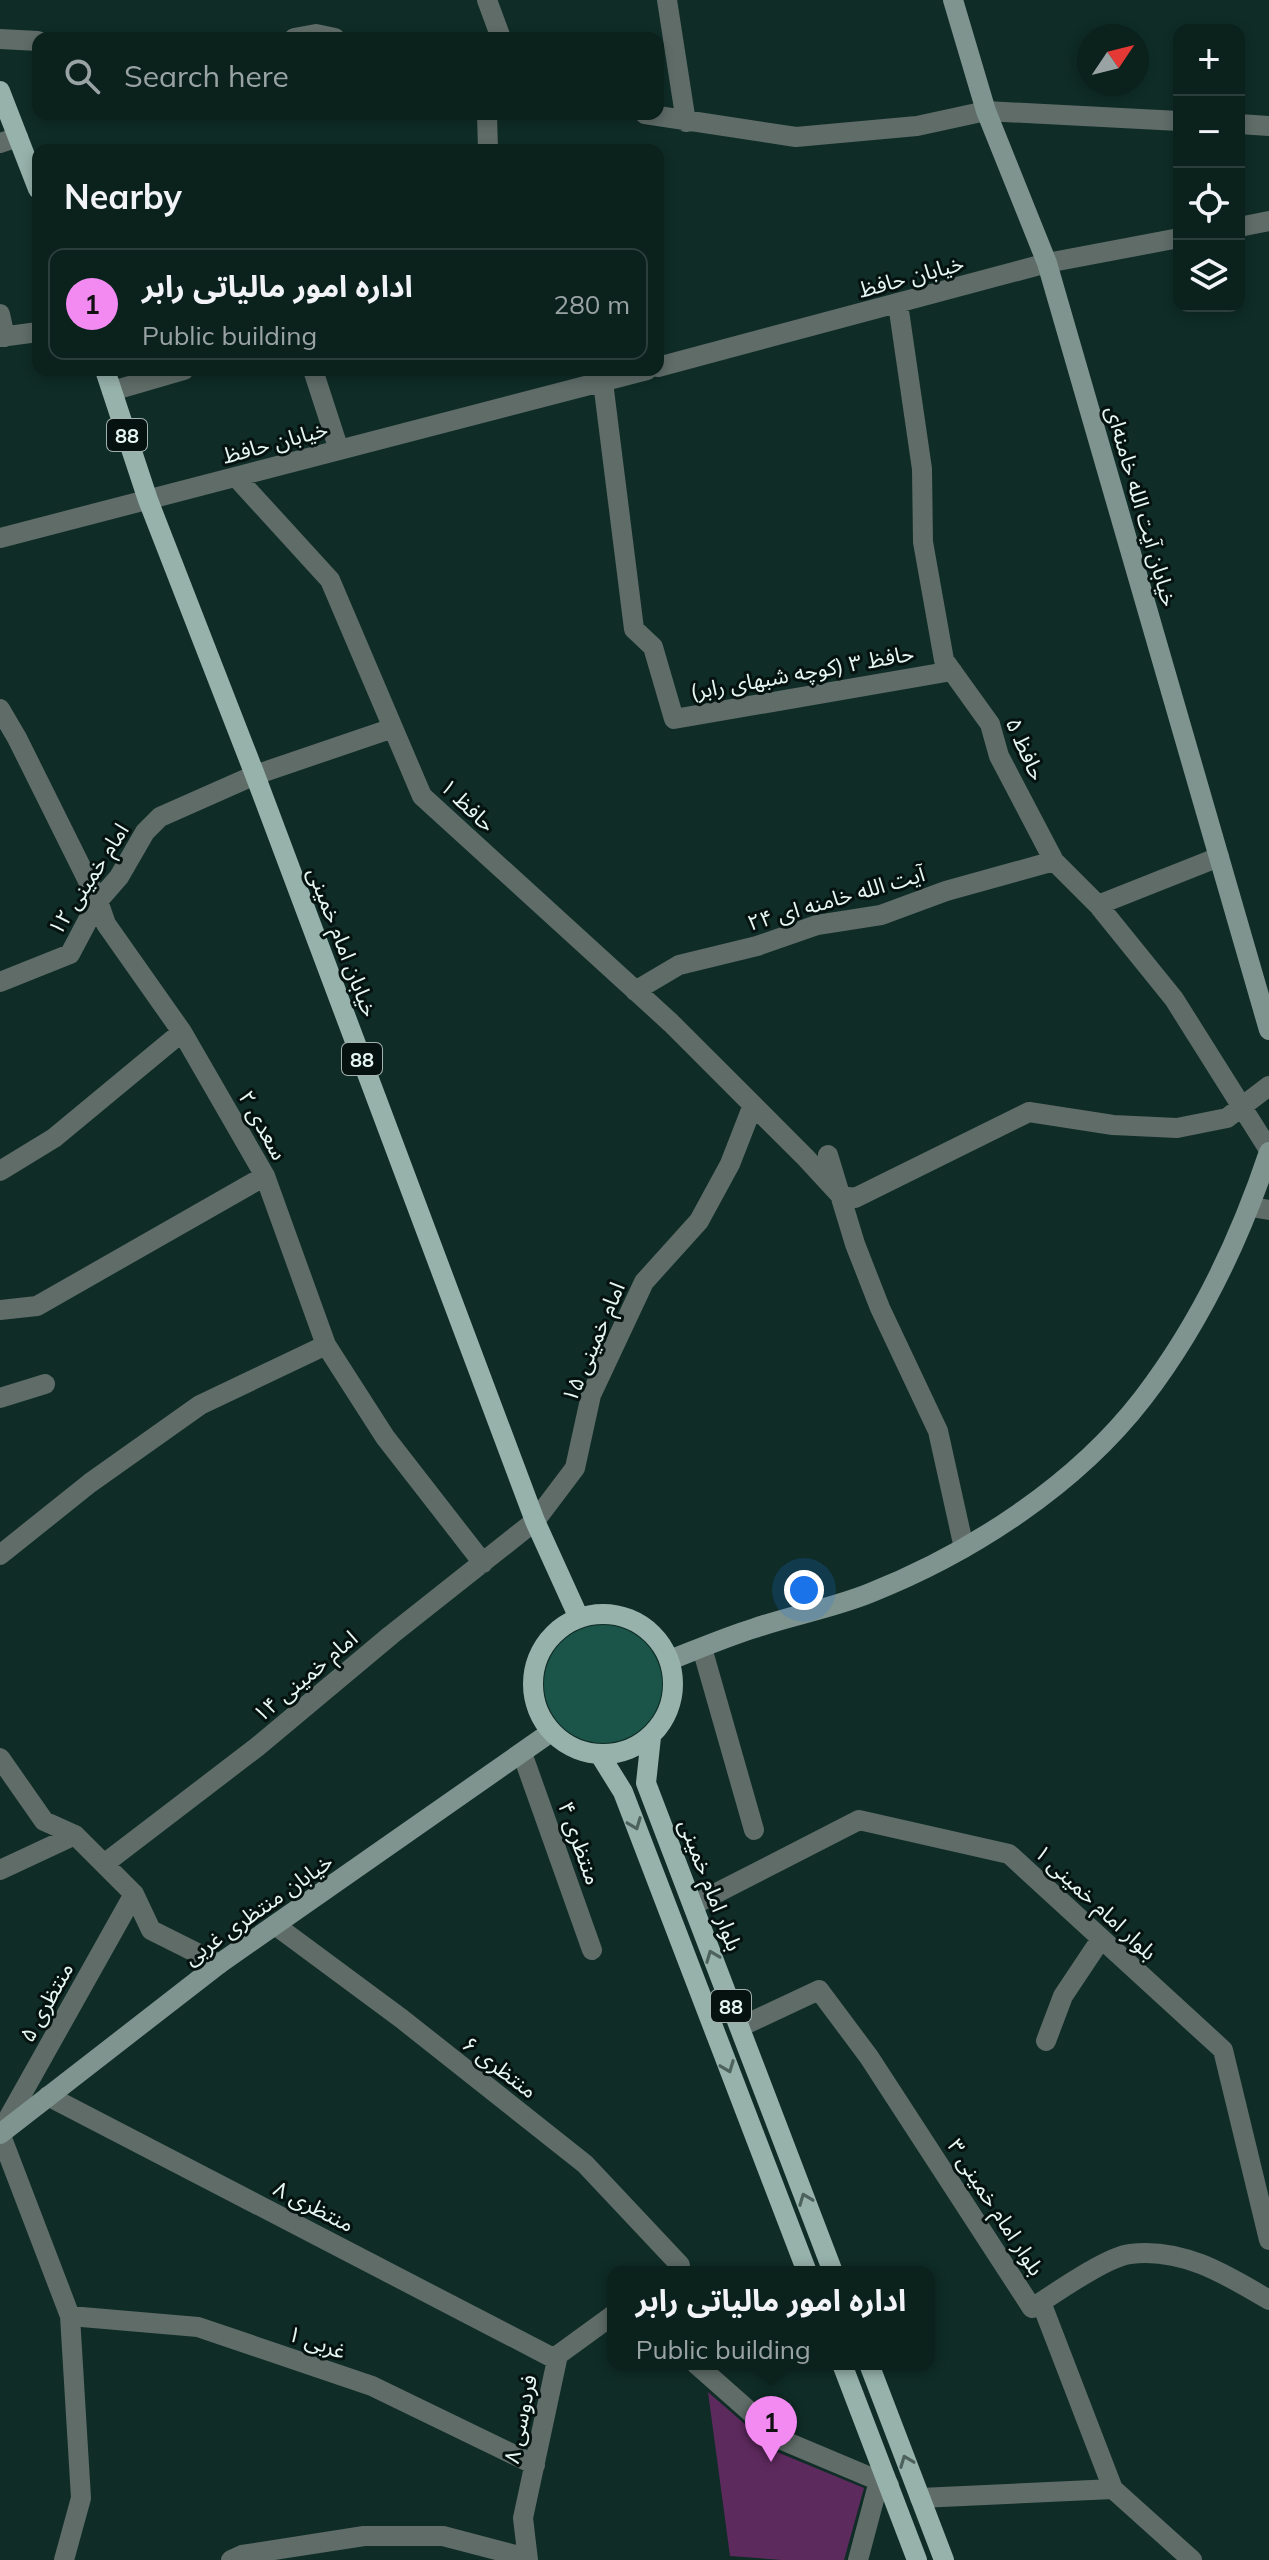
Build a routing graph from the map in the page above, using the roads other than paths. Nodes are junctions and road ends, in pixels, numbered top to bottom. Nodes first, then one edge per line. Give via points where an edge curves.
1 (487, 0) edge
2 (667, 0) edge
3 (953, 0) edge
4 (499, 32) edge
5 (0, 39) edge
6 (32, 41) edge
7 (0, 91) edge
8 (986, 111) junction
9 (664, 118) edge
10 (487, 120) edge
11 (1173, 121) edge
12 (686, 122) junction
13 (1245, 124) edge
14 (1269, 126) edge
15 (9, 140) edge
16 (488, 144) edge
17 (32, 179) edge
18 (1269, 221) edge
19 (1245, 226) edge
20 (1173, 239) edge
21 (1047, 263) junction
22 (898, 304) junction
23 (0, 314) edge
24 (32, 333) edge
25 (2, 337) edge
26 (664, 365) edge
27 (107, 376) edge
28 (163, 376) edge
29 (315, 376) edge
30 (611, 377) edge
31 (112, 391) junction
32 (339, 450) junction
33 (236, 477) junction
34 (148, 500) junction
35 (0, 538) edge
36 (952, 671) junction
37 (0, 709) edge
38 (393, 728) junction
39 (9, 740) edge
40 (255, 775) junction
41 (1219, 857) junction
42 (1054, 861) junction
43 (98, 901) junction
44 (1098, 905) junction
45 (0, 982) edge
46 (635, 991) junction
47 (1269, 1030) edge
48 (182, 1032) junction
49 (1269, 1086) edge
50 (753, 1105) junction
51 (1269, 1151) edge
52 (828, 1155) dead end
53 (0, 1171) edge
54 (265, 1176) junction
55 (841, 1196) junction
56 (1260, 1209) edge
57 (0, 1310) edge
58 (326, 1345) junction
59 (45, 1384) dead end
60 (0, 1398) edge
61 (535, 1521) junction
62 (964, 1548) junction
63 (0, 1555) edge
64 (483, 1563) junction
65 (579, 1618) junction
66 (702, 1648) junction
67 (670, 1660) junction
68 (551, 1732) junction
69 (651, 1737) junction
70 (522, 1753) junction
71 (600, 1755) junction
72 (0, 1758) edge
73 (7, 1782) edge
74 (754, 1830) dead end
75 (75, 1835) junction
76 (104, 1864) junction
77 (0, 1870) edge
78 (134, 1894) junction
79 (693, 1905) junction
80 (275, 1925) junction
81 (1101, 1939) junction
82 (592, 1950) dead end
83 (219, 1964) junction
84 (740, 2027) junction
85 (1046, 2041) dead end
86 (48, 2096) junction
87 (0, 2134) edge
88 (1269, 2240) edge
89 (674, 2266) edge
90 (805, 2266) edge
91 (831, 2266) edge
92 (1269, 2300) edge
93 (1041, 2302) junction
94 (70, 2316) junction
95 (607, 2319) edge
96 (557, 2360) junction
97 (703, 2370) edge
98 (844, 2370) edge
99 (871, 2370) edge
100 (535, 2465) junction
101 (884, 2483) junction
102 (1113, 2489) junction
103 (920, 2498) junction
104 (528, 2559) edge
105 (64, 2560) edge
106 (231, 2560) edge
107 (858, 2560) edge
108 (917, 2560) edge
109 (944, 2560) edge
110 (1192, 2560) edge

1 - 4 street
2 - 12 street
3 - 8 main road, خیابان آیت الله خامنه‌ای
5 - 6 street
7 - 15 main road
8 - 11 street
8 - 12 street via 917,126 796,137
8 - 21 main road, خیابان آیت الله خامنه‌ای
9 - 12 street
10 - 16 street
13 - 14 street
15 - 17 main road
18 - 19 street
20 - 21 street, خیابان حافظ
21 - 22 street, خیابان حافظ
21 - 41 main road, خیابان آیت الله خامنه‌ای
22 - 26 street, خیابان حافظ
22 - 36 street, حافظ ۵ via 922,469 923,542 944,660
23 - 25 street
24 - 25 street
27 - 31 main road, خیابان امام خمینی / 88
28 - 31 street
29 - 32 street
30 - 32 street, خیابان حافظ
30 - 36 street, حافظ ۳ (کوچه شبهای رابر) via 634,629 653,647 674,719
31 - 34 main road, خیابان امام خمینی / 88
32 - 33 street, خیابان حافظ
33 - 34 street, خیابان حافظ
33 - 38 street, حافظ ۱ via 330,580
34 - 35 street, خیابان حافظ
34 - 40 main road, خیابان امام خمینی / 88
36 - 42 street, حافظ ۵ via 990,724 999,756
37 - 39 street, سعدی ۲
38 - 40 street, امام خمینی ۱۲
38 - 46 street, حافظ ۱ via 422,796
39 - 43 street, سعدی ۲
40 - 43 street, امام خمینی ۱۲ via 160,817
40 - 61 main road, خیابان امام خمینی / 88
41 - 44 street
41 - 47 main road, خیابان آیت الله خامنه‌ای
42 - 44 street, حافظ ۵
42 - 46 street, آیت الله خامنه ای ۲۴ via 881,915 817,925 679,965
43 - 45 street, امام خمینی ۱۲ via 70,954
43 - 48 street, سعدی ۲ via 106,924
44 - 51 street, حافظ ۵ via 1174,999
46 - 50 street, حافظ ۱
48 - 53 street via 54,1138
48 - 54 street, سعدی ۲
49 - 55 street via 1227,1118 1177,1128 1029,1112 855,1198
50 - 55 street, حافظ ۱
50 - 61 street, امام خمینی ۱۵ via 730,1164 699,1221 644,1282 591,1395 575,1468
51 - 56 main road
52 - 55 street
54 - 57 street via 37,1306
54 - 58 street, سعدی ۲
55 - 62 street via 880,1308 938,1431
56 - 62 main road via 1142,1399 1081,1464
58 - 63 street via 200,1405
58 - 64 street, سعدی ۲ via 385,1437
59 - 60 street
61 - 64 street, امام خمینی ۱۴
61 - 65 main road, خیابان امام خمینی / 88
62 - 66 main road via 868,1594
64 - 76 street, امام خمینی ۱۴
65 - 67 main road via 600,1613 643,1625
65 - 68 main road via 543,1646 534,1667 535,1702
66 - 67 main road
66 - 74 street
67 - 69 main road, 88 via 672,1701
68 - 70 main road, خیابان منتظری غربی
68 - 71 main road via 574,1748
69 - 71 main road via 619,1753
69 - 79 main road, بلوار امام خمینی / 88 via 646,1783
70 - 80 main road, خیابان منتظری غربی
70 - 82 street, منتظری ۴
71 -> 90 main road, 88 via 623,1792
72 - 73 street
73 - 75 street via 44,1821
75 - 76 street
75 - 77 street
76 - 78 street
78 - 83 street via 151,1930
78 - 87 street, منتظری ۵
79 - 81 street, بلوار امام خمینی ۱ via 859,1820 1009,1854
84 -> 79 main road, بلوار امام خمینی / 88
80 - 83 main road, خیابان منتظری غربی
80 - 89 street, منتظری ۶ via 585,2164
81 - 85 street via 1063,1996
81 - 88 street, بلوار امام خمینی ۱ via 1223,2050
83 - 86 main road, خیابان منتظری غربی
91 -> 84 main road, بلوار امام خمینی / 88
84 - 93 street, بلوار امام خمینی ۳ via 819,1990 869,2057 1032,2308
86 - 87 main road, خیابان منتظری غربی
86 - 96 street, منتظری ۸
87 - 94 street
92 - 93 street, بلوار امام خمینی ۳ via 1182,2256 1129,2254
93 - 102 street
94 - 100 street, غربی ۱ via 198,2327 372,2386
94 - 105 street via 81,2498
95 - 96 street, فردوسی ۸
96 - 100 street, فردوسی ۸
97 - 101 street via 782,2440
98 - 101 main road
103 -> 99 main road
100 - 104 street, فردوسی ۸ via 523,2518
101 - 107 street
101 - 108 main road
102 - 103 street
102 - 110 street
103 - 109 main road
104 - 106 street via 443,2536 364,2536

